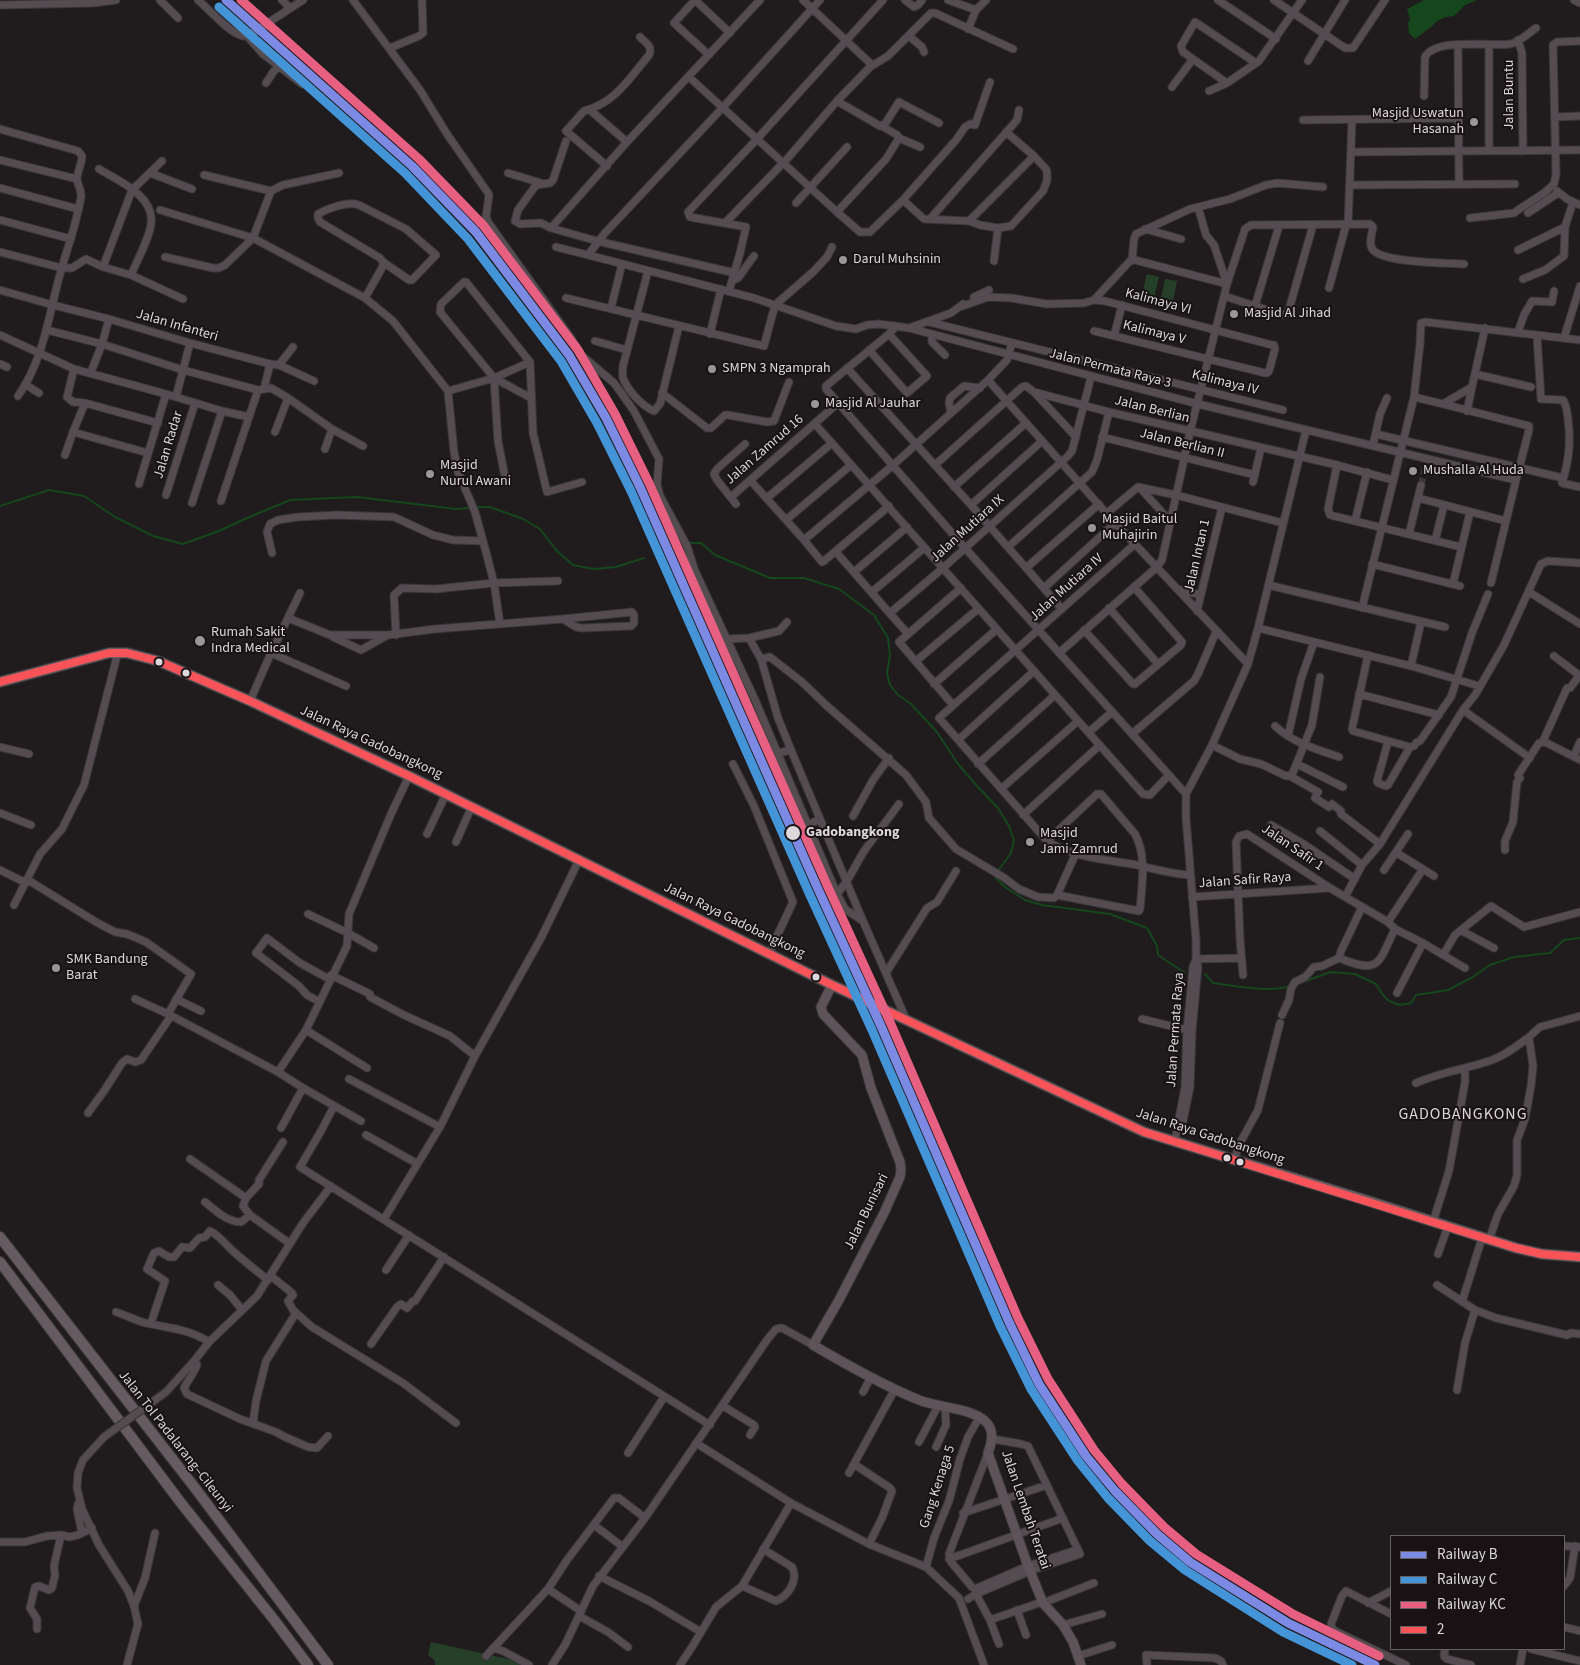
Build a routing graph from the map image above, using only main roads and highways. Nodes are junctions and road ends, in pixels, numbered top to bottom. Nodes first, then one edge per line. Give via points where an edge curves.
1 (0, 682) edge
2 (834, 986) junction
3 (0, 1237) edge
4 (1580, 1257) edge
5 (0, 1262) edge
6 (979, 1418) joint
7 (1080, 1661) edge
8 (308, 1665) edge
9 (328, 1665) edge

1 - 2 highway, Jalan Raya Gadobangkong via 109,653 134,654 158,661 472,806
2 - 4 highway, Jalan Raya Gadobangkong via 1144,1132 1175,1136 1234,1160 1516,1248
2 - 6 main road, Jalan Bunisari via 820,1007 822,1014 862,1055 901,1170 884,1214 813,1345 920,1401 964,1411
3 - 9 highway, Jalan Tol Padalarang–Cileunyi
5 - 8 highway via 181,1503
6 - 7 main road, Jalan Lembah Teratai via 991,1432 993,1440 988,1453 1043,1603 1063,1626

